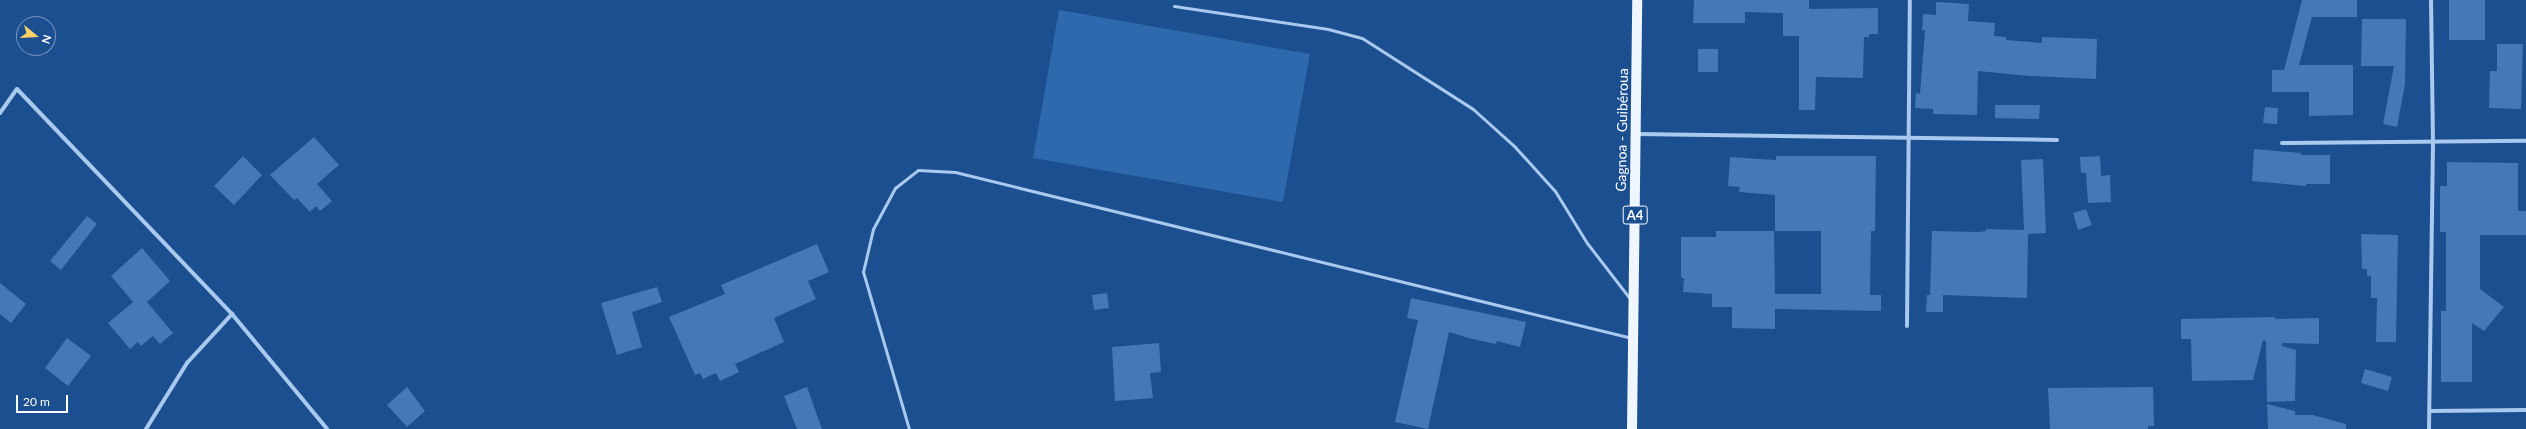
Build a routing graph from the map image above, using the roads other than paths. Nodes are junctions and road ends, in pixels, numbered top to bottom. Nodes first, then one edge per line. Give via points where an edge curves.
1 (1637, 0) edge
2 (1910, 0) edge
3 (2431, 0) edge
4 (1174, 6) dead end
5 (0, 113) edge
6 (1636, 134) junction
7 (1909, 138) junction
8 (2057, 140) dead end
9 (2526, 141) edge
10 (2282, 143) dead end
11 (2433, 143) junction
12 (1634, 304) junction
13 (232, 314) junction
14 (1907, 326) dead end
15 (1634, 339) junction
16 (2430, 410) junction
17 (2526, 410) edge
18 (146, 429) edge
19 (327, 429) edge
20 (909, 429) edge
21 (1632, 429) edge
22 (2429, 429) edge

1 - 6 main road, Gagnoa - Guibéroua / A4
2 - 7 street
3 - 11 street
4 - 12 lane via 1328,29 1362,38 1473,109 1515,147 1555,191 1587,243
5 - 13 street via 17,89
6 - 7 street
6 - 12 main road, Gagnoa - Guibéroua / A4
7 - 8 street
7 - 14 street
9 - 11 street
10 - 11 street
11 - 16 street
12 - 15 main road, Gagnoa - Guibéroua / A4
13 - 18 street via 187,363
13 - 19 street
15 - 20 lane via 963,174 918,170 895,188 873,229 863,272
15 - 21 main road, Gagnoa - Guibéroua / A4
16 - 17 street
16 - 22 street

